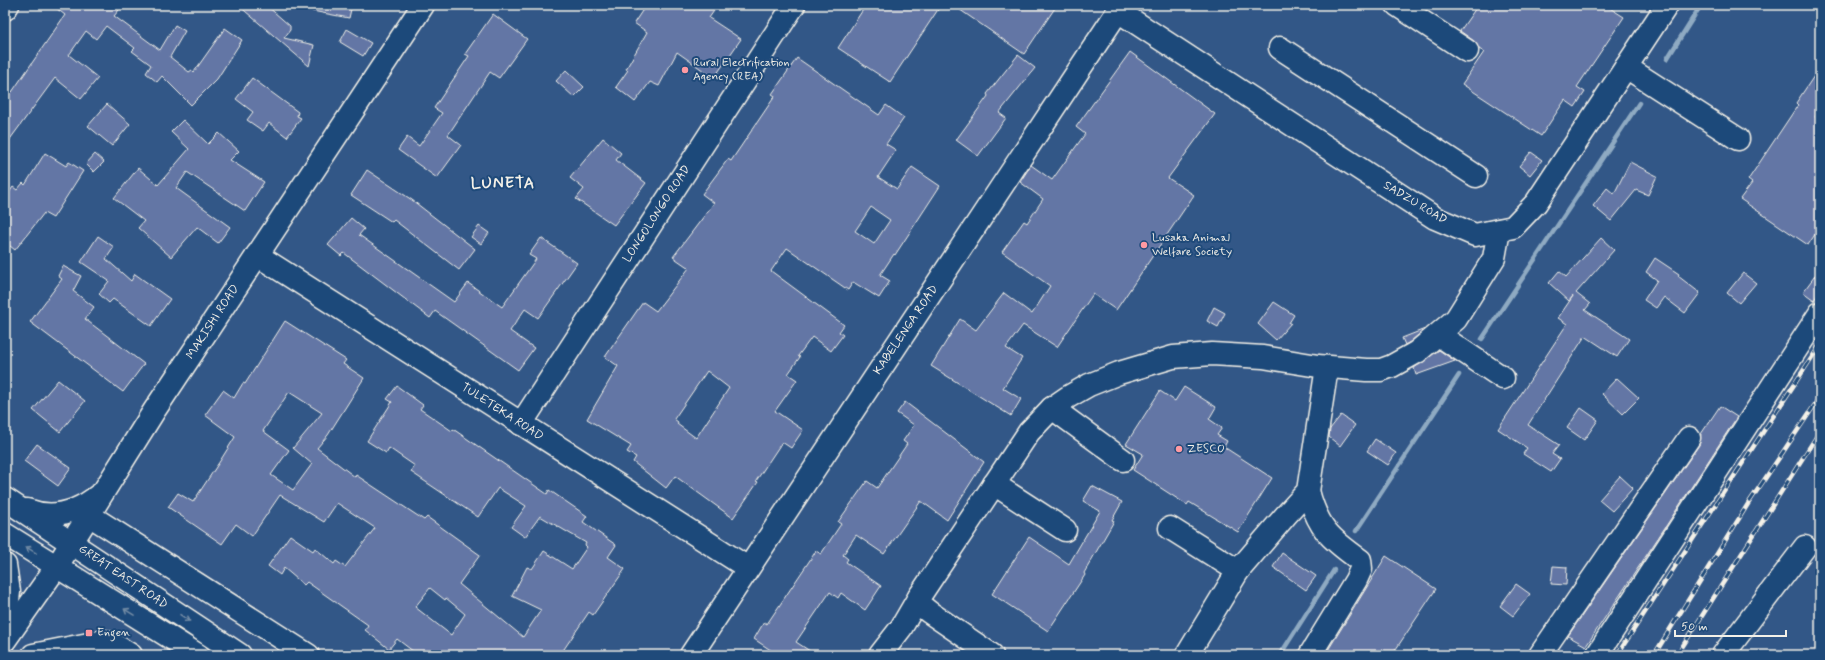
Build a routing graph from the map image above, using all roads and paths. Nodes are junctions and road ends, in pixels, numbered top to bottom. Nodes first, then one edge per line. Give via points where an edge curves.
1 (8, 5) edge
2 (423, 5) edge
3 (794, 5) edge
4 (1397, 5) edge
5 (1662, 7) edge
6 (1119, 8) edge
7 (5, 9) edge
8 (1280, 48) dead end
9 (1467, 51) dead end
10 (1626, 67) junction
11 (1738, 139) dead end
12 (1476, 176) dead end
13 (1499, 230) junction
14 (1475, 235) junction
15 (257, 255) junction
16 (1494, 258) junction
17 (1820, 313) edge
18 (1439, 335) junction
19 (1327, 367) junction
20 (1503, 378) dead end
21 (1052, 408) junction
22 (521, 424) junction
23 (1689, 438) dead end
24 (1123, 460) dead end
25 (994, 484) junction
26 (105, 490) junction
27 (1308, 491) junction
28 (12, 503) edge
29 (89, 515) junction
30 (1170, 528) dead end
31 (1065, 530) dead end
32 (5, 534) edge
33 (71, 543) junction
34 (1805, 547) dead end
35 (5, 565) edge
36 (57, 566) junction
37 (748, 568) junction
38 (1238, 571) junction
39 (919, 597) junction
40 (5, 624) edge
41 (5, 640) edge
42 (186, 652) edge
43 (33, 655) edge
44 (131, 655) edge
45 (240, 655) edge
46 (308, 655) edge
47 (691, 655) edge
48 (880, 655) edge
49 (992, 655) edge
50 (1187, 655) edge
51 (1310, 655) edge
52 (1540, 655) edge
53 (1597, 655) edge
54 (1723, 655) edge

1 - 7 street
2 - 15 street, MAKISHI ROAD
3 - 22 street, LONGOLONGO ROAD
4 - 9 street
5 - 10 street
6 - 14 street, SADZU ROAD via 1435,218
6 - 37 street, KABELENGA ROAD
8 - 12 street
10 - 11 street
10 - 13 street via 1536,203 1513,227
13 - 14 street
13 - 16 street
14 - 16 street
15 - 22 street, TULETEKA ROAD
15 - 26 street, MAKISHI ROAD
16 - 18 street via 1456,319
17 - 53 street
18 - 19 street via 1405,360 1382,370
18 - 20 street
19 - 21 street via 1263,357 1212,354 1173,357 1119,373 1090,385
19 - 27 street
21 - 24 street
21 - 25 street via 1029,432
22 - 37 street, TULETEKA ROAD
23 - 52 street
25 - 31 street
25 - 39 street
26 - 28 street via 73,511 55,515 36,514
26 - 29 street, MAKISHI ROAD
27 - 38 street
27 - 51 street via 1314,513 1323,527 1335,542 1360,560 1361,569
28 - 33 street, GREAT EAST ROAD
29 - 33 street, MAKISHI ROAD
29 - 46 street
30 - 38 street
36 -> 32 street, GREAT EAST ROAD
33 - 36 street, MAKISHI ROAD
33 -> 45 street, GREAT EAST ROAD
34 - 54 street
35 - 40 street via 9,592
36 - 41 street, MAKISHI ROAD
42 -> 36 street, GREAT EAST ROAD
37 - 47 street, KABELENGA ROAD
38 - 50 street
39 - 48 street via 901,628
39 - 49 street via 919,604 929,612
43 - 44 street via 104,641

